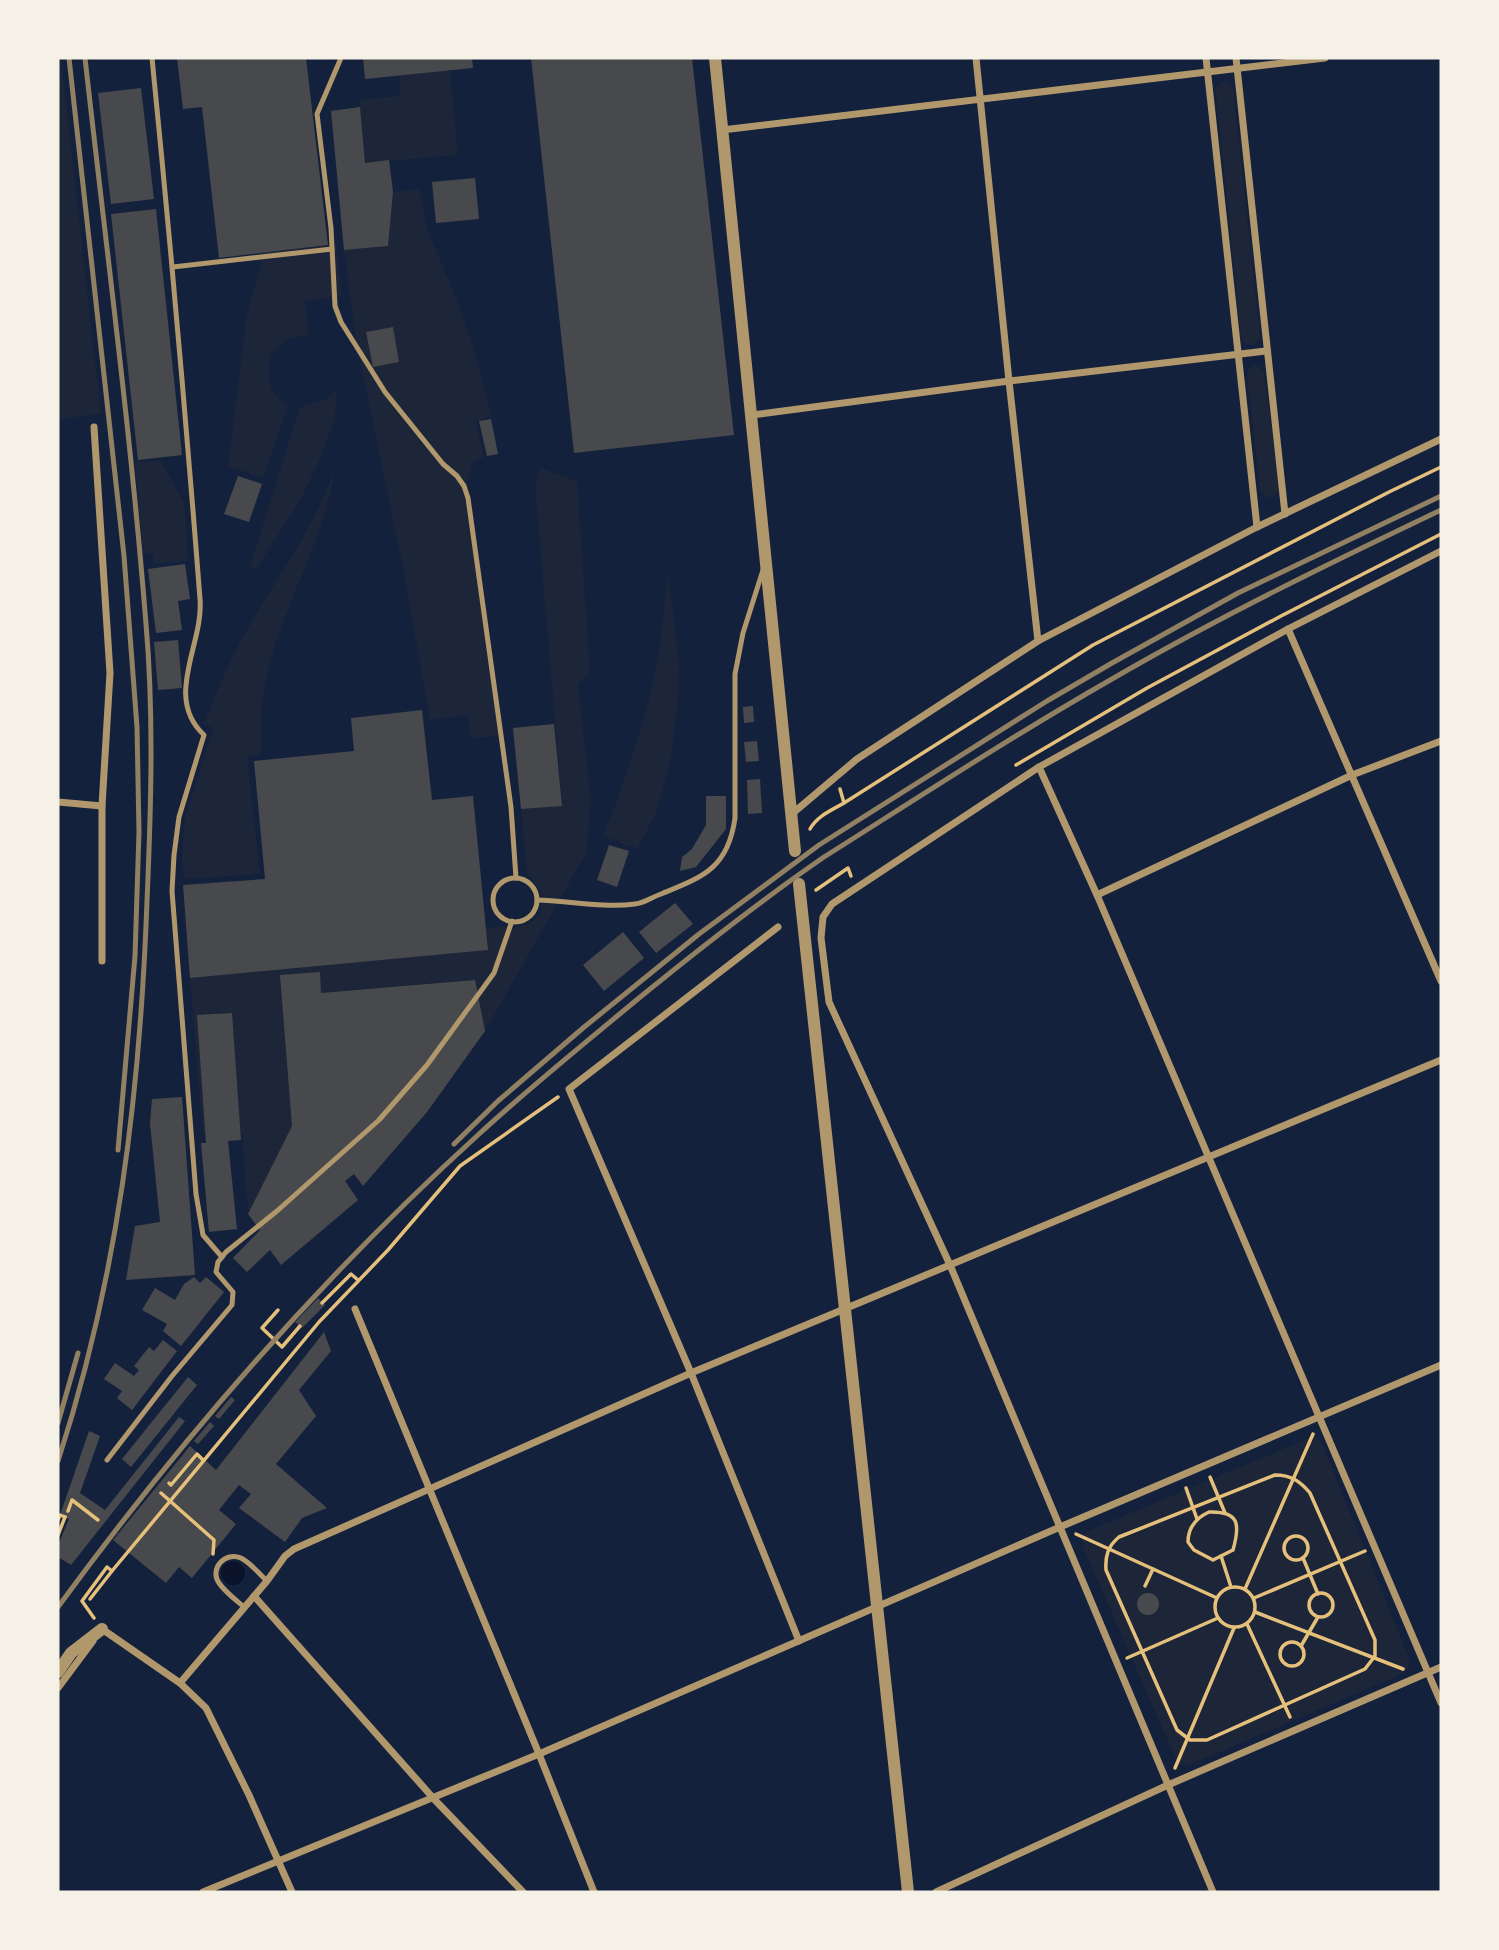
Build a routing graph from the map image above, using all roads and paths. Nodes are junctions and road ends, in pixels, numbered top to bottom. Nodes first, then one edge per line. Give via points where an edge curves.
1 (152, 58) edge
2 (341, 58) edge
3 (715, 58) edge
4 (976, 58) edge
5 (1206, 58) edge
6 (1236, 58) edge
7 (1325, 58) edge
8 (1237, 68) junction
9 (1208, 71) junction
10 (980, 97) junction
11 (722, 130) junction
12 (332, 249) junction
13 (173, 267) junction
14 (1266, 351) junction
15 (1238, 355) junction
16 (1009, 381) junction
17 (752, 415) junction
18 (94, 427) dead end
19 (1441, 439) edge
20 (1441, 467) edge
21 (1285, 514) junction
22 (1257, 527) junction
23 (1441, 551) edge
24 (766, 557) junction
25 (1288, 629) junction
26 (1038, 640) junction
27 (1441, 741) edge
28 (1039, 767) junction
29 (1352, 775) junction
30 (837, 776) junction
31 (58, 802) edge
32 (844, 803) junction
33 (102, 806) junction
34 (793, 813) junction
35 (807, 834) dead end
36 (795, 851) dead end
37 (851, 876) dead end
38 (516, 878) junction
39 (799, 884) dead end
40 (811, 894) dead end
41 (1097, 895) junction
42 (537, 900) junction
43 (512, 921) junction
44 (778, 927) dead end
45 (102, 961) dead end
46 (1441, 981) edge
47 (829, 1002) junction
48 (812, 1003) junction
49 (1441, 1060) edge
50 (569, 1089) junction
51 (1209, 1157) junction
52 (222, 1257) junction
53 (950, 1265) junction
54 (358, 1281) junction
55 (339, 1301) junction
56 (355, 1309) dead end
57 (845, 1309) junction
58 (278, 1310) dead end
59 (300, 1326) dead end
60 (1441, 1365) edge
61 (691, 1373) junction
62 (1321, 1417) junction
63 (107, 1460) dead end
64 (203, 1460) junction
65 (1206, 1465) junction
66 (1182, 1475) junction
67 (1293, 1478) junction
68 (169, 1483) dead end
69 (430, 1487) junction
70 (160, 1493) dead end
71 (1219, 1497) junction
72 (169, 1500) junction
73 (1193, 1508) junction
74 (68, 1511) dead end
75 (1225, 1513) junction
76 (1197, 1519) junction
77 (58, 1520) edge
78 (98, 1520) dead end
79 (1060, 1527) junction
80 (58, 1535) edge
81 (1375, 1547) junction
82 (1109, 1549) junction
83 (1221, 1556) junction
84 (1303, 1558) junction
85 (222, 1561) junction
86 (1341, 1562) junction
87 (1153, 1569) junction
88 (112, 1571) junction
89 (1310, 1574) junction
90 (267, 1581) junction
91 (1145, 1586) dead end
92 (1231, 1587) junction
93 (1245, 1589) junction
94 (1318, 1594) junction
95 (254, 1596) junction
96 (1217, 1598) junction
97 (1254, 1598) junction
98 (90, 1599) dead end
99 (244, 1607) junction
100 (878, 1607) junction
101 (1255, 1612) junction
102 (1318, 1617) junction
103 (1218, 1618) junction
104 (1247, 1624) junction
105 (1234, 1628) junction
106 (102, 1629) junction
107 (1309, 1633) junction
108 (799, 1641) junction
109 (1301, 1646) junction
110 (1142, 1651) junction
111 (1374, 1658) junction
112 (1117, 1662) junction
113 (1441, 1667) edge
114 (58, 1672) edge
115 (1425, 1674) junction
116 (180, 1683) junction
117 (58, 1688) edge
118 (1441, 1703) edge
119 (1284, 1705) junction
120 (1296, 1730) junction
121 (1188, 1739) junction
122 (539, 1754) junction
123 (1168, 1785) junction
124 (434, 1798) junction
125 (279, 1860) junction
126 (203, 1892) edge
127 (292, 1892) edge
128 (523, 1892) edge
129 (594, 1892) edge
130 (908, 1892) edge
131 (936, 1892) edge
132 (1213, 1892) edge

1 - 13 lane
2 - 12 lane via 317,114
3 - 11 street
4 - 10 street
5 - 9 street
6 - 8 street
7 - 8 street
8 - 9 street
8 - 14 street
9 - 10 street
9 - 15 street
10 - 11 street
10 - 16 street
11 - 17 street
12 - 13 lane
12 - 38 lane via 335,306 341,322 385,392 457,476 468,498 511,807
13 - 52 lane via 201,605 185,704 204,735 179,817 172,891 196,1194 203,1235
14 - 15 street
14 - 21 street
15 - 16 street
15 - 22 street
16 - 17 street
16 - 26 street
17 - 24 street
18 - 33 street via 110,673
19 - 21 street
20 - 32 path via 1093,645
21 - 22 street
22 - 26 street
23 - 25 street
24 - 34 street
24 - 42 lane via 735,674 735,818 724,855 703,876 642,903
25 - 28 street
25 - 29 street
26 - 30 street
27 - 29 street
28 - 41 street
28 - 47 street via 832,904 823,917 821,938
29 - 41 street
29 - 46 street
30 - 32 path
30 - 34 street
31 - 33 street
32 - 35 path via 812,824
33 - 45 street
34 - 36 street
37 - 40 path via 848,868
38 - 42 lane via 529,882
38 - 43 lane via 502,882 494,894 495,908
39 - 48 street
41 - 51 street
42 - 43 lane via 526,918
43 - 52 lane via 494,973 427,1065 379,1120
44 - 50 street
47 - 48 street
47 - 53 street
48 - 57 street
49 - 51 street
50 - 54 path via 460,1166
50 - 61 street
51 - 53 street
51 - 62 street
52 - 63 lane via 216,1272 233,1292 232,1304
53 - 57 street
53 - 79 street
54 - 55 path
54 - 55 path via 351,1274 323,1303 332,1295
55 - 64 path
56 - 69 street
57 - 61 street
57 - 100 street
58 - 59 path via 262,1328 282,1347
60 - 62 street
61 - 69 street
61 - 108 street
62 - 65 street
62 - 67 path
62 - 81 street
64 - 68 path via 197,1454
64 - 72 path
65 - 66 street
65 - 71 path
66 - 73 path
66 - 79 street
67 - 71 path via 1275,1475
67 - 86 path via 1310,1493
67 - 93 path
69 - 90 street via 294,1549
69 - 122 street
70 - 72 path
71 - 73 path
71 - 75 path
72 - 85 path via 214,1540 212,1553
72 - 88 path
73 - 76 path
73 - 82 path via 1119,1537
74 - 78 path via 72,1500
75 - 76 path via 1209,1512
75 - 83 path via 1236,1521 1238,1532 1233,1550
76 - 83 path via 1189,1532 1190,1546 1213,1560
77 - 80 path via 60,1515 65,1517
79 - 82 path
79 - 100 street
79 - 112 street
81 - 86 path
81 - 115 street
82 - 87 path
82 - 110 path via 1106,1570
83 - 92 path
84 - 84 path via 1308,1551 1305,1540 1288,1538 1285,1554 1295,1560
84 - 89 path
85 - 90 lane via 238,1557
85 - 99 lane via 216,1571 218,1582
86 - 89 path
86 - 111 path via 1375,1640
87 - 91 path
87 - 96 path
88 - 98 path
88 - 106 path via 107,1567 82,1601
89 - 94 path
89 - 97 path
90 - 95 street
92 - 93 path
92 - 96 path
93 - 97 path
94 - 102 path via 1310,1599 1309,1607
94 - 102 path via 1327,1595 1333,1605 1328,1615
95 - 99 street
95 - 124 street
96 - 103 path
97 - 101 path
99 - 116 street
100 - 108 street
100 - 130 street
101 - 104 path
101 - 107 path
102 - 107 path
103 - 105 path
103 - 110 path
104 - 105 path
104 - 119 path
105 - 121 path
106 - 114 street via 71,1653
106 - 116 street
106 - 117 street
107 - 109 path
107 - 111 path
108 - 122 street
109 - 109 path via 1284,1645 1283,1663 1299,1664 1304,1657
110 - 112 path
110 - 121 path via 1177,1730
111 - 115 path
111 - 119 path via 1365,1669
112 - 123 street
113 - 115 street
115 - 118 street
115 - 120 street
116 - 125 street via 206,1708
119 - 120 path
119 - 121 path via 1207,1740
120 - 123 street
121 - 123 path
122 - 124 street
122 - 129 street
123 - 131 street
123 - 132 street
124 - 125 street
124 - 128 street
125 - 126 street
125 - 127 street

